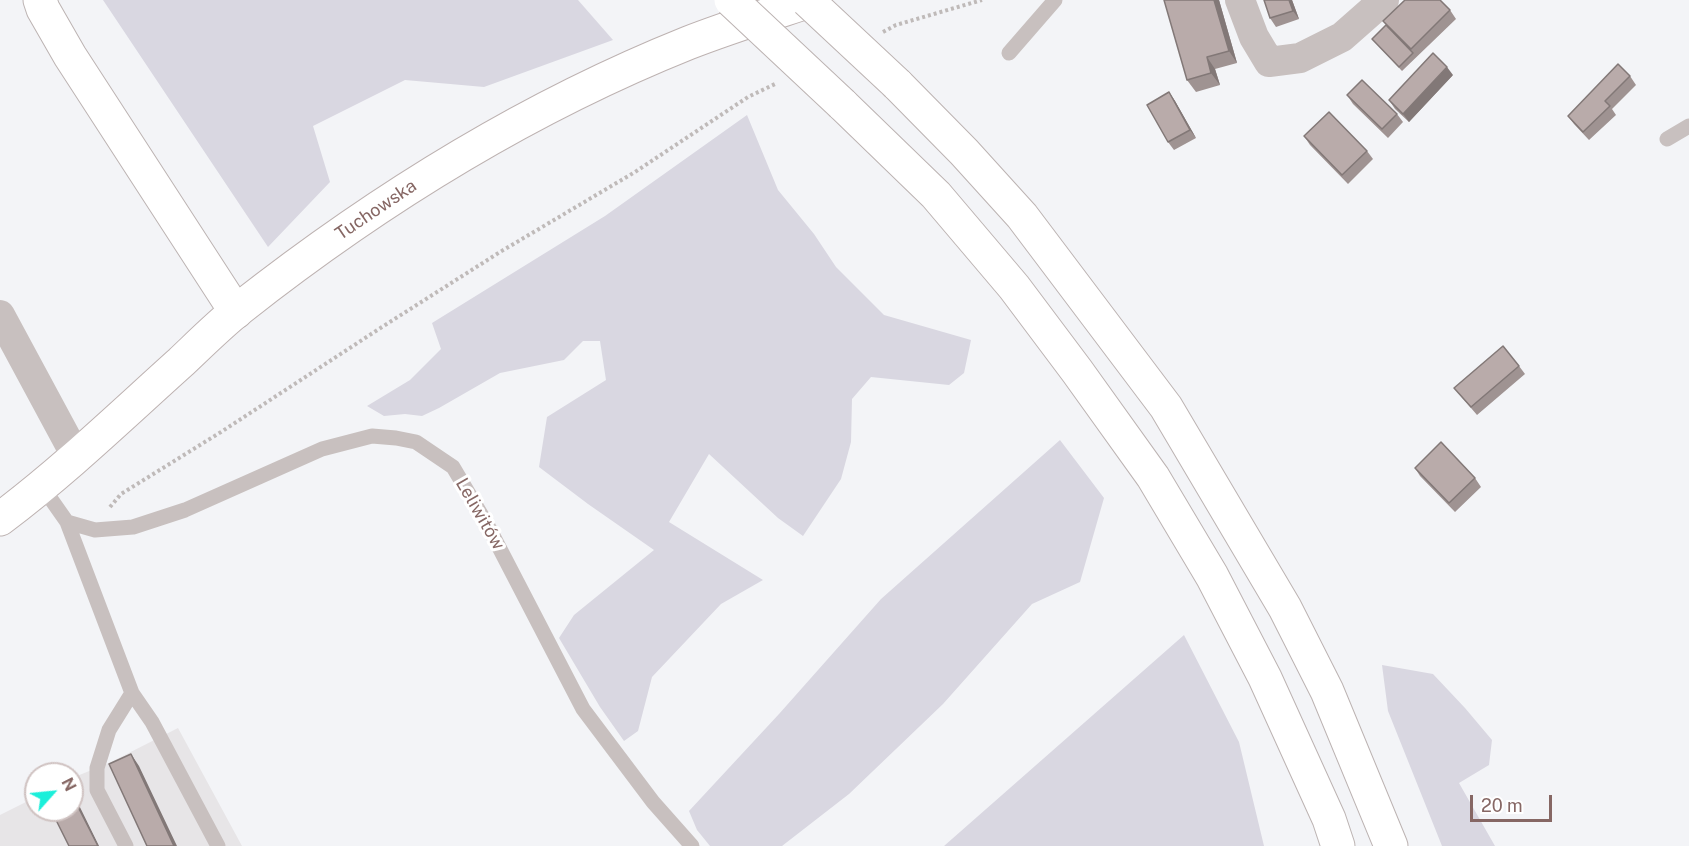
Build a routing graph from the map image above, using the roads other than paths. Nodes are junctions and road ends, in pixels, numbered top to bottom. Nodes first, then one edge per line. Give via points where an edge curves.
1 (40, 0) edge
2 (731, 0) edge
3 (807, 0) edge
4 (813, 0) edge
5 (1055, 0) edge
6 (1240, 0) edge
7 (1384, 0) edge
8 (1009, 53) dead end
9 (1689, 126) edge
10 (1667, 139) dead end
11 (236, 312) junction
12 (0, 315) edge
13 (76, 456) junction
14 (42, 485) junction
15 (0, 519) edge
16 (67, 522) junction
17 (132, 693) junction
18 (126, 846) edge
19 (218, 846) edge
20 (692, 846) edge
21 (1338, 846) edge
22 (1391, 846) edge

1 - 11 main road via 70,56
2 - 21 main road, bridge via 936,195 1014,287 1077,371 1153,477 1212,576 1265,678
3 - 22 main road, bridge via 897,84 1022,216 1166,407 1285,608 1327,691
4 - 11 main road, Tuchowska via 690,43 560,101 398,194
5 - 8 lane
6 - 7 street via 1269,62 1300,58 1342,37
9 - 10 lane
11 - 13 main road, Tuchowska
12 - 13 street
13 - 14 main road, Tuchowska
14 - 15 main road, Tuchowska
14 - 16 lane
16 - 17 lane
16 - 20 lane, Leliwitów via 95,530 133,526 185,510 342,443 372,436 416,442 453,467 489,526 583,709 653,802
17 - 18 lane via 109,730 97,768 97,790
17 - 19 lane via 152,722

